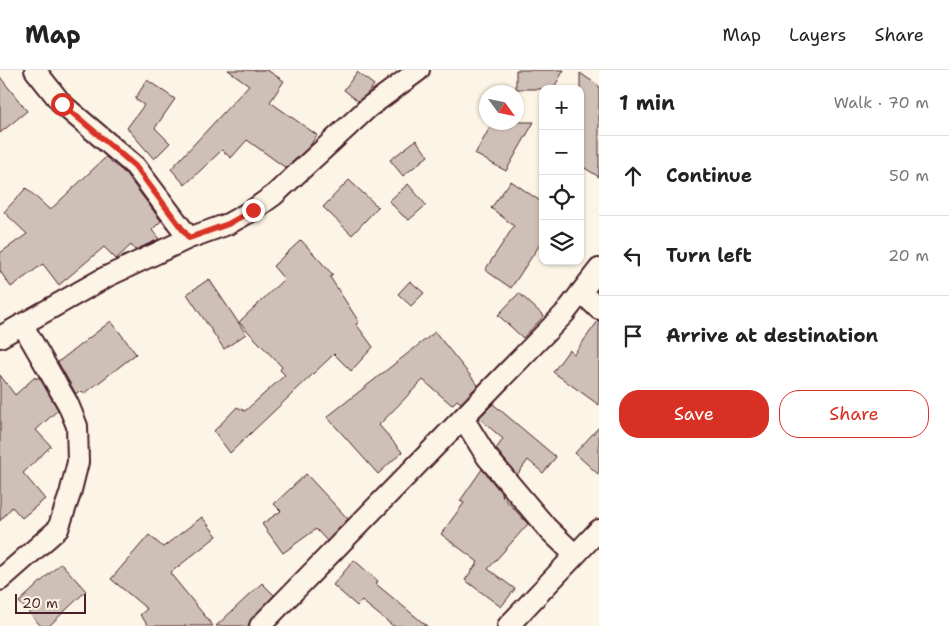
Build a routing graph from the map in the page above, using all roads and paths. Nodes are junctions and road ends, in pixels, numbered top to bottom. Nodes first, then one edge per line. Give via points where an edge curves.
1 (35, 70) edge
2 (419, 70) edge
3 (189, 238) junction
4 (599, 269) edge
5 (581, 292) junction
6 (599, 309) edge
7 (22, 324) junction
8 (0, 337) edge
9 (463, 418) junction
10 (599, 530) edge
11 (574, 554) junction
12 (0, 580) edge
13 (260, 626) edge
14 (508, 626) edge

1 - 3 street via 62,104 135,166
2 - 3 street via 369,107 274,195 228,224
3 - 7 street via 106,277
4 - 5 street
5 - 6 street
5 - 9 street via 565,314
7 - 8 street
7 - 12 street via 68,404 77,426 78,462 58,529
9 - 11 street via 487,457 547,528
9 - 13 street
10 - 11 street
11 - 14 street

